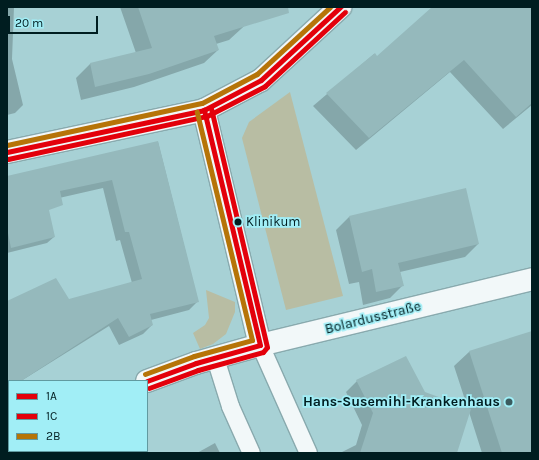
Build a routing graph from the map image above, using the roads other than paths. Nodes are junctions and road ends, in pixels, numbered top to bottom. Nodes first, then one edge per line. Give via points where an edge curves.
1 (340, 7) edge
2 (204, 110) junction
3 (7, 152) edge
4 (532, 279) edge
5 (260, 345) junction
6 (215, 358) junction
7 (148, 381) edge
8 (252, 453) edge
9 (308, 453) edge

1 - 2 street via 261,80
2 - 3 street
2 - 5 street
4 - 5 street, Bolardusstraße
5 - 6 street, Bolardusstraße
5 - 9 lane
6 - 7 street, Bolardusstraße
6 - 8 lane via 230,406

